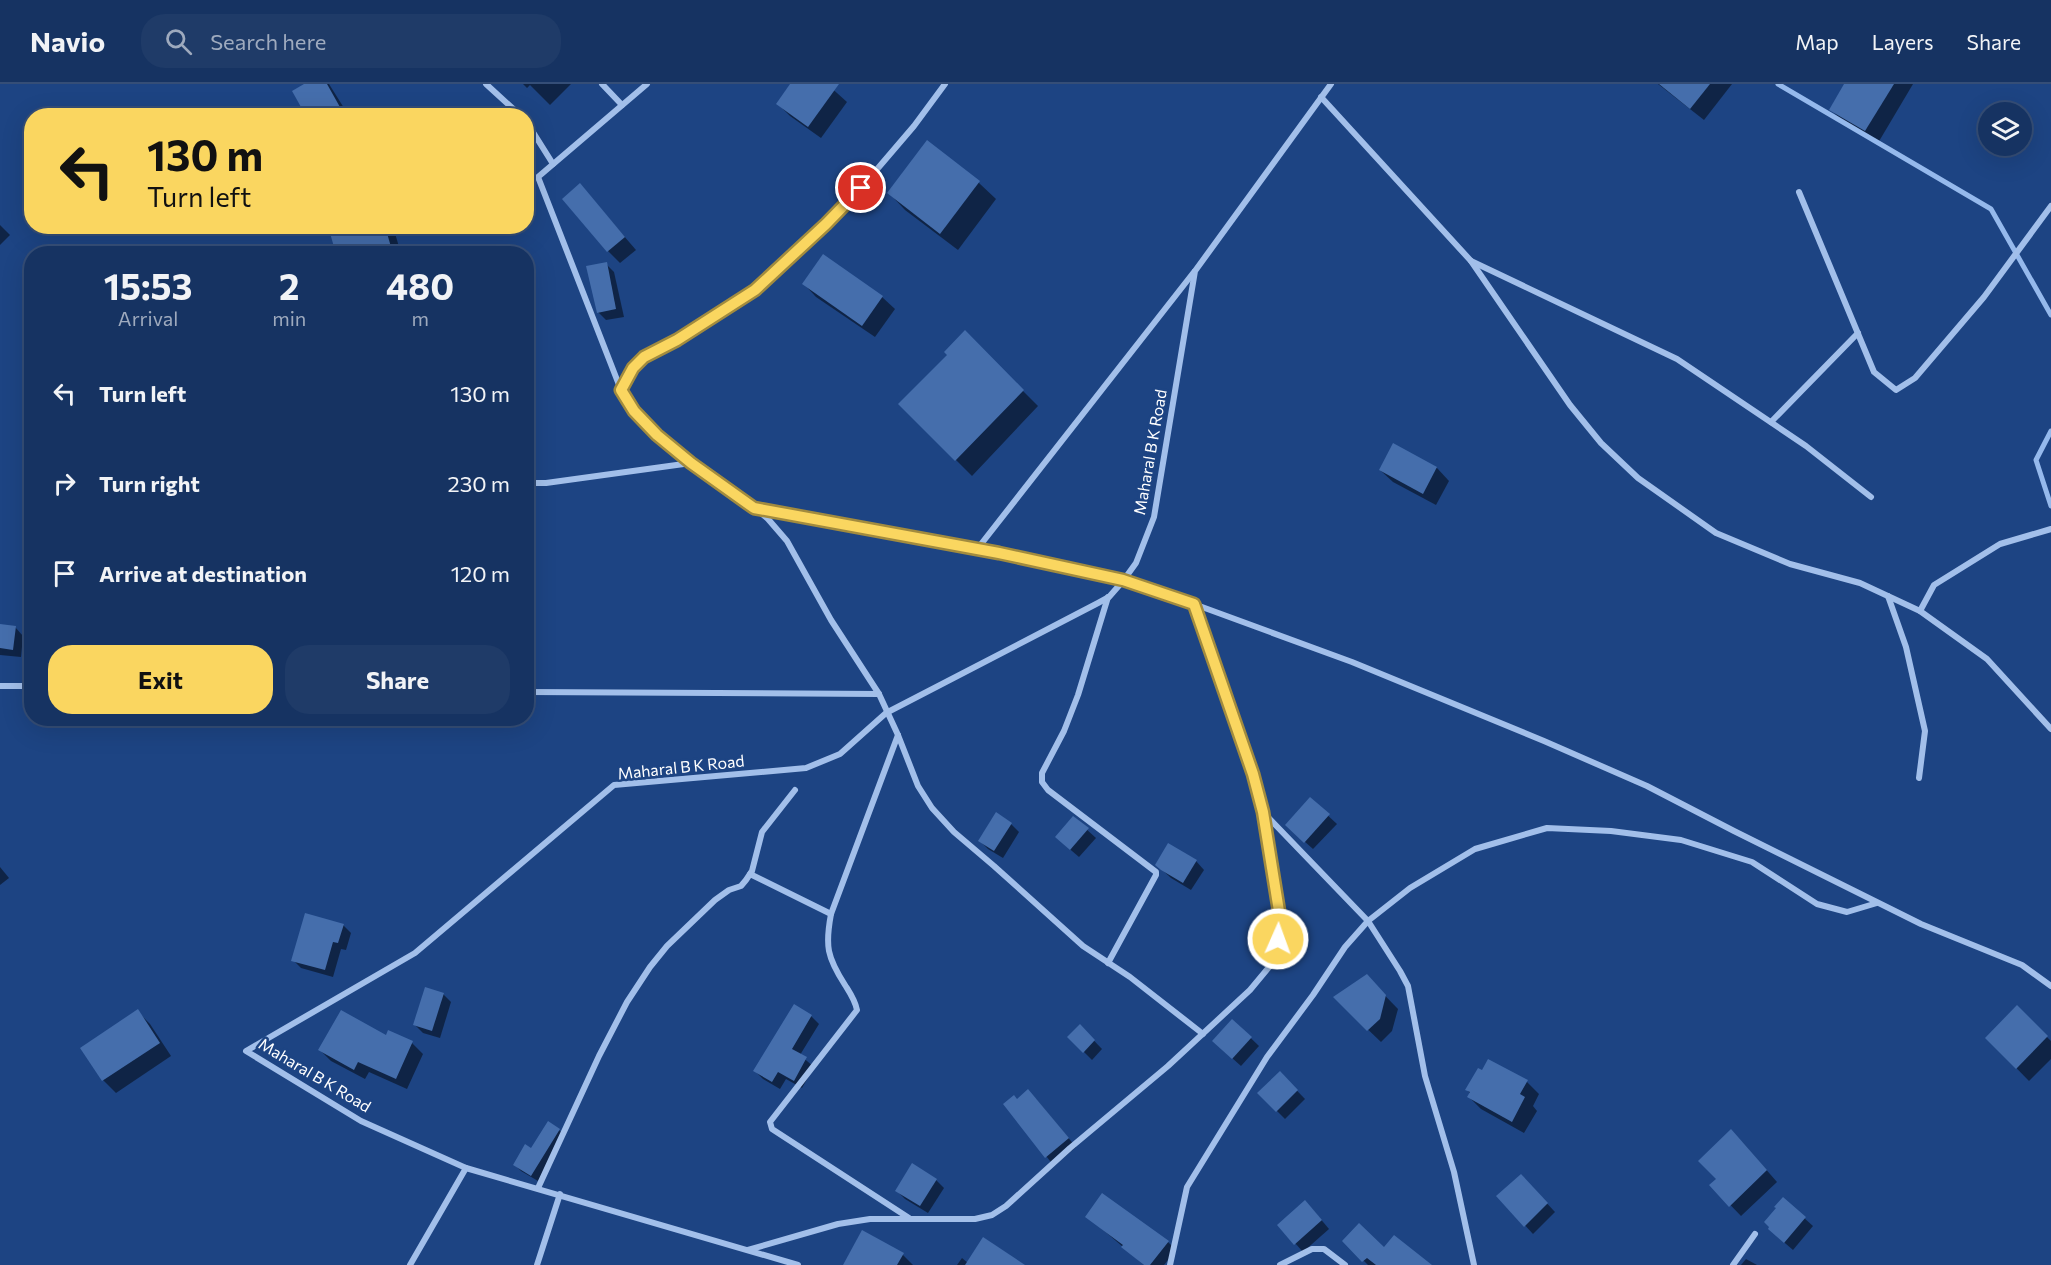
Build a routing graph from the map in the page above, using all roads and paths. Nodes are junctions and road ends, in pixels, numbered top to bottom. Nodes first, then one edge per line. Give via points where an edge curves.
1 (486, 84) edge
2 (602, 84) edge
3 (647, 84) edge
4 (945, 84) edge
5 (1331, 84) edge
6 (1321, 97) junction
7 (622, 105) junction
8 (512, 108) edge
9 (534, 134) edge
10 (553, 164) junction
11 (1799, 192) dead end
12 (2051, 206) edge
13 (1471, 261) junction
14 (1195, 271) junction
15 (1858, 333) junction
16 (621, 390) junction
17 (1771, 422) junction
18 (691, 463) junction
19 (534, 483) edge
20 (1871, 497) dead end
21 (754, 508) junction
22 (2050, 529) edge
23 (978, 548) junction
24 (1123, 580) junction
25 (1888, 596) junction
26 (1109, 597) junction
27 (1194, 604) junction
28 (1920, 610) junction
29 (0, 686) edge
30 (24, 686) edge
31 (534, 692) edge
32 (879, 694) junction
33 (886, 713) junction
34 (2051, 729) edge
35 (898, 735) junction
36 (1919, 778) dead end
37 (795, 790) dead end
38 (1263, 812) junction
39 (750, 874) junction
40 (1878, 902) junction
41 (831, 914) junction
42 (1368, 921) junction
43 (1108, 963) junction
44 (2051, 986) edge
45 (1203, 1034) junction
46 (466, 1168) junction
47 (538, 1188) junction
48 (560, 1194) junction
49 (910, 1219) junction
50 (1755, 1234) dead end
51 (748, 1250) junction
52 (410, 1265) edge
53 (537, 1265) edge
54 (798, 1265) edge
55 (1170, 1265) edge
56 (1280, 1265) edge
57 (1345, 1265) edge
58 (1474, 1265) edge
59 (1733, 1265) edge

1 - 8 street
2 - 7 street
3 - 7 street
4 - 16 street via 869,179 826,224 755,290 644,357
5 - 6 street, Maharal B K Road
6 - 13 street
6 - 14 street, Maharal B K Road
7 - 10 street
9 - 10 street
10 - 16 street via 538,177
11 - 15 street
12 - 15 street via 1984,297 1915,378 1896,390 1874,372
13 - 17 street via 1677,359
13 - 25 street via 1570,405 1601,443 1638,478 1716,533 1790,564 1860,583
14 - 23 street
14 - 24 street, Maharal B K Road via 1154,517 1136,563
15 - 17 street
16 - 18 street via 657,435
17 - 20 street
18 - 19 street
18 - 21 street
21 - 23 street
21 - 32 street via 787,541 831,620
22 - 28 street via 2000,544 1934,585
23 - 24 street
24 - 26 street, Maharal B K Road
24 - 27 street
25 - 28 street
25 - 36 street via 1906,647 1925,731
26 - 33 street, Maharal B K Road
26 - 43 street via 1078,695 1042,773 1048,790 1156,872
27 - 38 street
27 - 40 street via 1352,662 1545,741 1647,786
28 - 34 street via 1987,659
29 - 30 street
31 - 32 street
32 - 33 street
33 - 35 street
33 - 46 street, Maharal B K Road via 840,754 806,768 614,785 415,953 246,1051 361,1121
35 - 41 street
35 - 43 street via 918,786 954,832 1083,946
37 - 39 street via 762,832
38 - 42 street
38 - 45 street via 1279,911 1278,939 1270,966
39 - 41 street
39 - 47 street via 741,886 715,900 650,967 599,1056
40 - 42 street via 1846,912 1817,904 1752,862 1681,840 1547,828 1474,849 1410,888
40 - 44 street via 2022,965
41 - 49 street via 826,938 831,963 857,1010 773,1116 771,1126
42 - 55 street via 1267,1057 1187,1187
42 - 58 street via 1408,986 1425,1076 1454,1172
43 - 45 street
45 - 49 street via 992,1215 975,1220
46 - 47 street, Maharal B K Road
46 - 52 street
47 - 48 street, Maharal B K Road
48 - 51 street, Maharal B K Road
48 - 53 street
49 - 51 street via 838,1224
50 - 59 street
51 - 54 street, Maharal B K Road
56 - 57 street via 1312,1249 1324,1249

